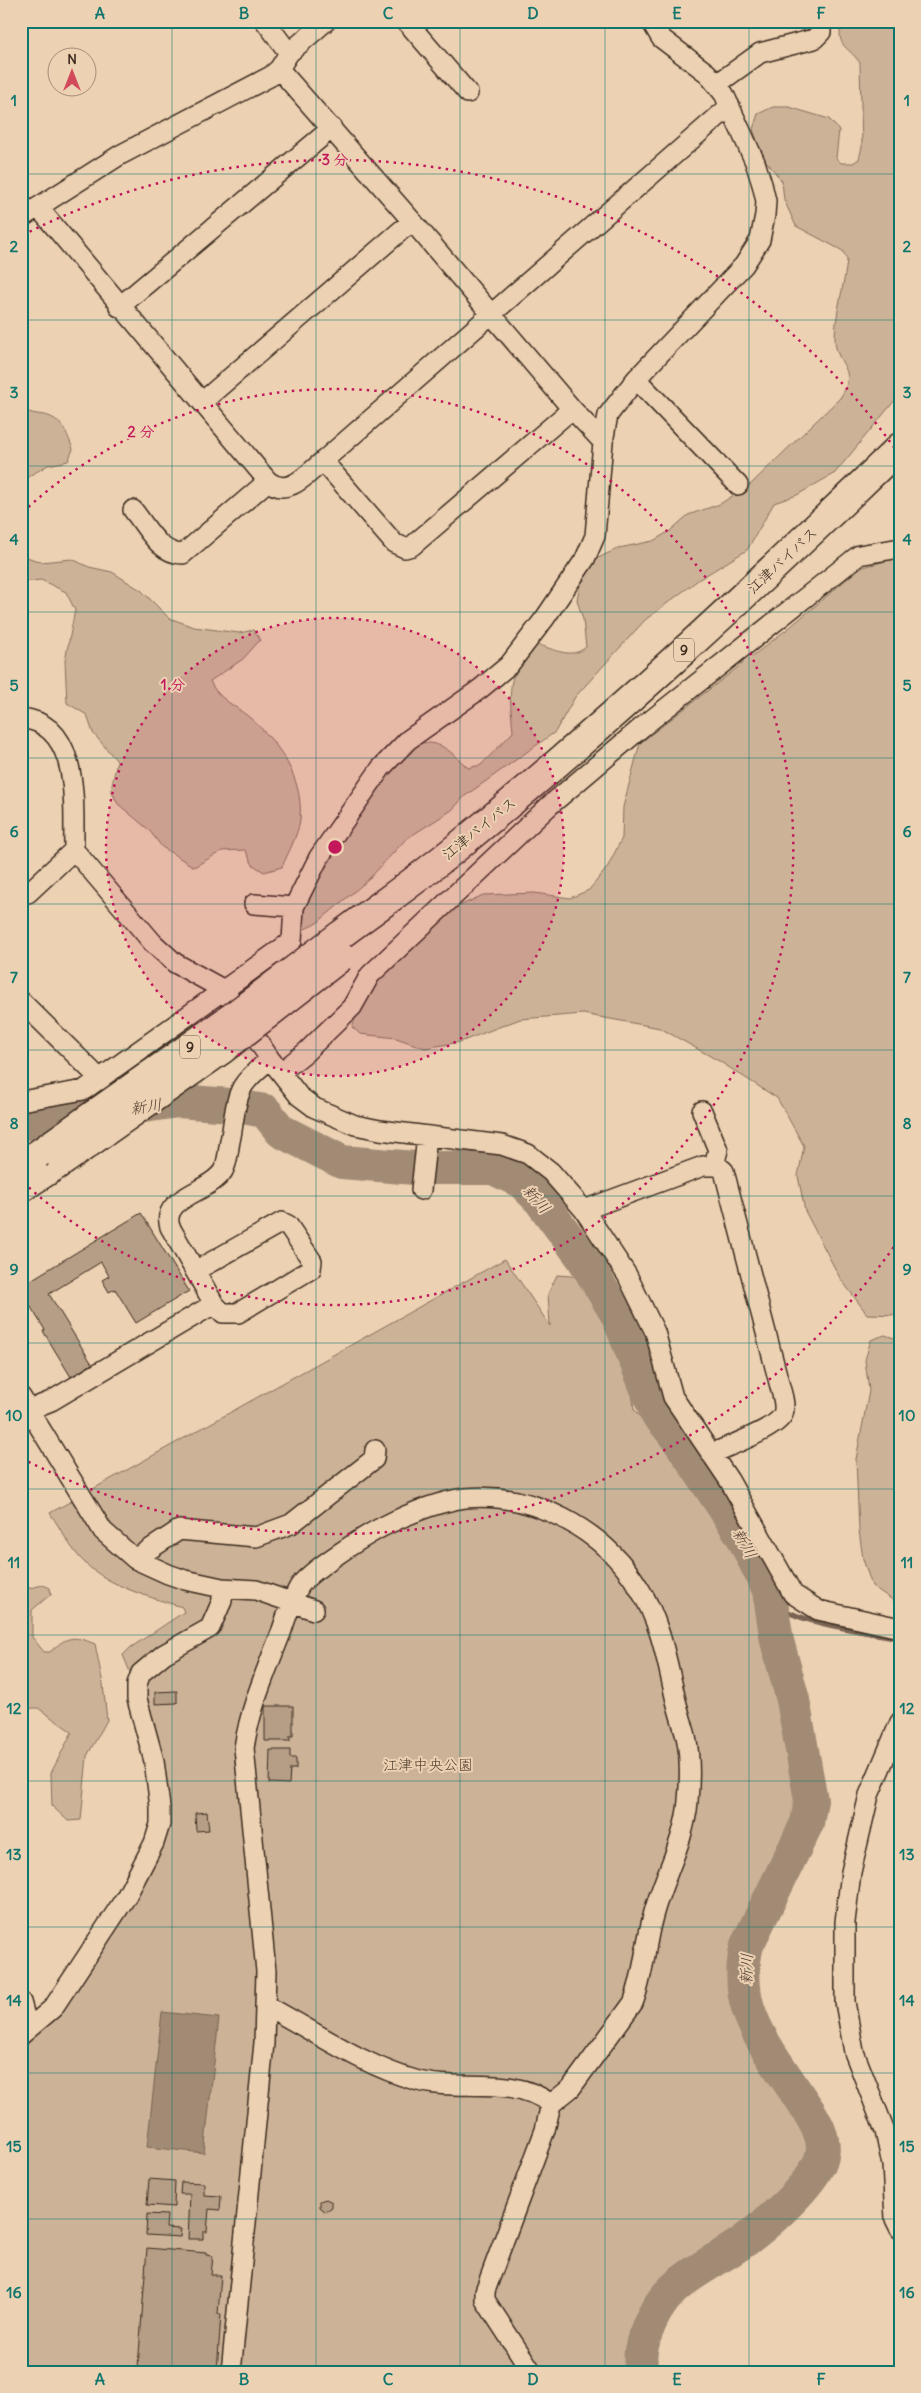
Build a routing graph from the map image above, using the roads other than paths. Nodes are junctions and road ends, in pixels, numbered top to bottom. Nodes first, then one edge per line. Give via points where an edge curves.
1 (265, 21) edge
2 (326, 21) edge
3 (406, 21) edge
4 (650, 21) edge
5 (821, 21) edge
6 (289, 53) junction
7 (279, 69) junction
8 (717, 84) junction
9 (468, 93) dead end
10 (730, 106) junction
11 (332, 128) junction
12 (38, 207) junction
13 (21, 218) edge
14 (412, 221) junction
15 (120, 307) junction
16 (491, 313) junction
17 (636, 379) junction
18 (202, 402) junction
19 (572, 409) junction
20 (604, 442) junction
21 (900, 447) edge
22 (323, 461) junction
23 (268, 481) junction
24 (738, 485) dead end
25 (133, 510) dead end
26 (900, 548) edge
27 (21, 718) edge
28 (74, 850) junction
29 (24, 893) edge
30 (254, 904) dead end
31 (294, 907) junction
32 (224, 990) junction
33 (21, 1001) edge
34 (275, 1065) junction
35 (101, 1080) junction
36 (21, 1101) edge
37 (702, 1111) dead end
38 (426, 1143) junction
39 (40, 1160) edge
40 (714, 1165) junction
41 (422, 1184) dead end
42 (21, 1188) edge
43 (584, 1210) junction
44 (195, 1271) junction
45 (214, 1304) junction
46 (24, 1406) edge
47 (375, 1450) dead end
48 (711, 1454) junction
49 (135, 1559) junction
50 (222, 1588) junction
51 (292, 1602) junction
52 (314, 1610) dead end
53 (900, 1628) edge
54 (900, 1722) edge
55 (21, 2002) edge
56 (265, 2005) junction
57 (24, 2031) edge
58 (551, 2104) junction
59 (900, 2229) edge
60 (231, 2372) edge
61 (532, 2372) edge

1 - 6 street
2 - 6 street
3 - 9 street
4 - 8 street via 661,38
5 - 8 street via 821,32 814,39 760,53
6 - 7 street
7 - 11 street
7 - 12 street via 120,155
8 - 10 street
10 - 16 street
10 - 17 street via 766,201 760,240 744,265
11 - 14 street
11 - 15 street
12 - 13 street
12 - 15 street
14 - 16 street
14 - 18 street
15 - 18 street
16 - 19 street
16 - 22 street
17 - 20 street via 608,415
17 - 24 street
18 - 23 street
19 - 20 street
19 - 22 street via 412,546 405,548 394,543
20 - 31 street via 595,536 585,559 509,665 408,740 381,768 319,857
21 - 39 highway, 江津バイパス / 9, bridge via 607,721 344,943 232,1017
22 - 23 street via 291,486 279,487
23 - 25 street via 183,554 165,550
26 - 34 street via 859,555 634,734 549,806 432,914 370,975 352,1007 306,1052
27 - 28 street via 47,728 59,739 66,752 73,794
28 - 29 street
28 - 32 street via 153,943 175,963
30 - 31 street
31 - 32 street via 292,941
32 - 34 street
32 - 35 street
33 - 35 street
34 - 38 street via 299,1096 315,1108 355,1125
34 - 44 street via 248,1079 239,1094 224,1170 208,1186 176,1203 168,1214 170,1227
35 - 36 street via 84,1090
37 - 40 street via 718,1150
38 - 41 street
38 - 43 street via 502,1145 523,1152 552,1172
39 - 42 highway, 江津バイパス
40 - 43 street
40 - 48 street via 722,1168 725,1174 784,1409 774,1424
43 - 48 street via 627,1275 655,1332 674,1397
44 - 45 street
44 - 45 street via 282,1222 288,1225 312,1260 311,1269 238,1313 223,1313
45 - 46 street via 67,1391
46 - 49 street via 103,1531
47 - 49 street via 374,1459 291,1524 256,1537 179,1530
48 - 53 street via 793,1594 818,1610
49 - 50 street via 168,1574
50 - 51 street via 256,1590
50 - 57 street via 222,1602 210,1628 158,1659 141,1673 137,1684 137,1699 154,1761 160,1807 160,1824 154,1843 126,1897 53,2008
51 - 52 street
51 - 56 street via 249,1717 244,1748 266,1971
51 - 58 street via 300,1585 372,1532 421,1509 481,1497 512,1500 566,1519 616,1557 640,1589 660,1633 686,1735 689,1800 681,1838 652,1918 639,1988 633,2003 571,2088
54 - 59 street via 869,1795 851,1872 845,1922 845,2002 854,2052 885,2131
55 - 57 street
56 - 58 street via 353,2054 413,2079 428,2083 502,2085 531,2091
56 - 60 street via 264,2043
58 - 61 street via 545,2130 485,2291 485,2300

